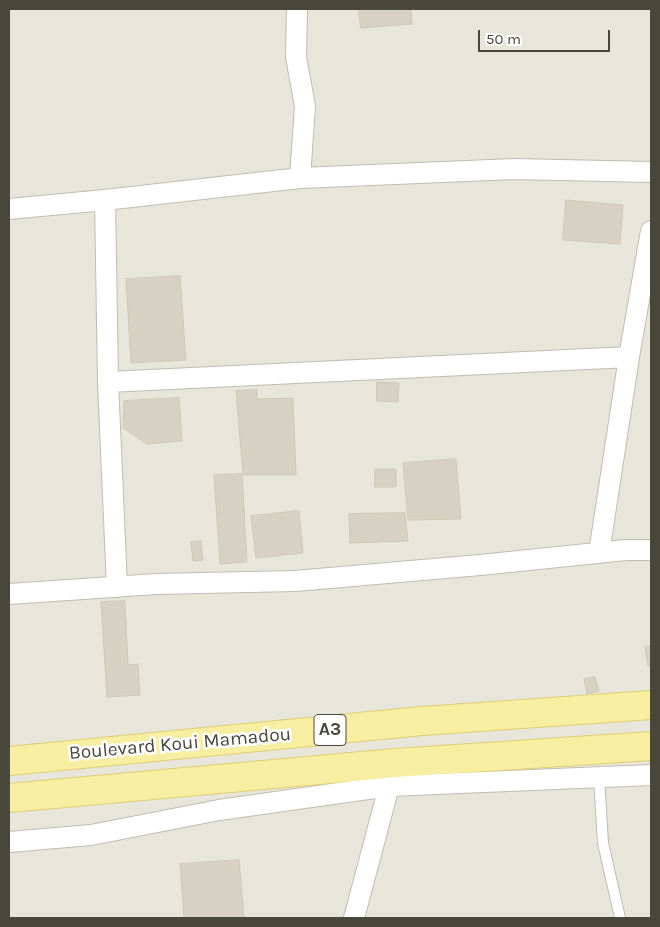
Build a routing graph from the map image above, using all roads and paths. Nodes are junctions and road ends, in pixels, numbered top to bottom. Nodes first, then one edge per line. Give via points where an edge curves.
1 (297, 9) edge
2 (651, 172) edge
3 (300, 178) junction
4 (105, 200) junction
5 (9, 209) edge
6 (651, 231) edge
7 (628, 357) junction
8 (108, 382) junction
9 (651, 550) edge
10 (599, 553) junction
11 (117, 587) junction
12 (9, 594) edge
13 (651, 704) edge
14 (651, 746) edge
15 (9, 761) edge
16 (392, 775) junction
17 (651, 775) edge
18 (599, 777) junction
19 (9, 798) edge
20 (9, 842) edge
21 (354, 918) edge
22 (620, 918) edge

1 - 3 street via 296,57 305,106
2 - 3 street via 514,169
3 - 4 street
4 - 5 street
4 - 8 street
6 - 7 street
7 - 8 street
7 - 10 street
8 - 11 street
9 - 10 street
10 - 11 street via 294,580
11 - 12 street
13 - 15 main road, Boulevard Koui Mamadou / A3 via 422,721
14 - 16 main road, Boulevard Koui Mamadou / A3
16 - 18 street
16 - 19 main road, Boulevard Koui Mamadou / A3
16 - 20 street via 91,835
16 - 21 street
17 - 18 street
18 - 22 lane via 603,843

